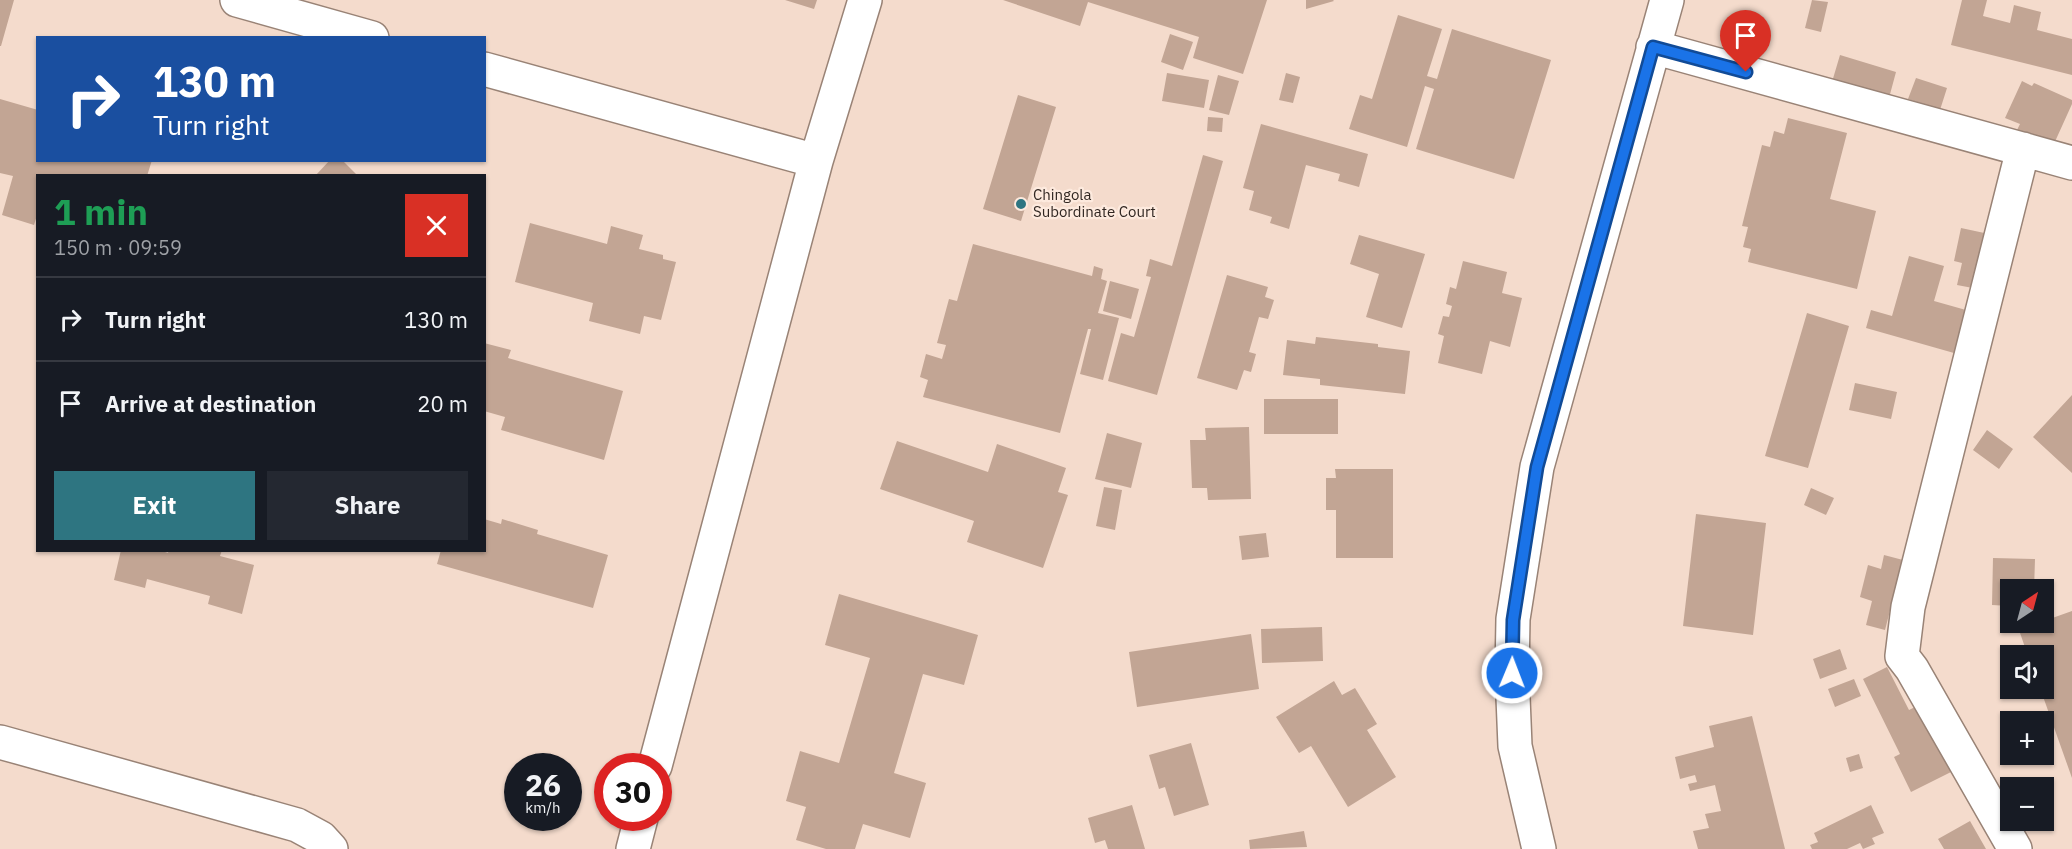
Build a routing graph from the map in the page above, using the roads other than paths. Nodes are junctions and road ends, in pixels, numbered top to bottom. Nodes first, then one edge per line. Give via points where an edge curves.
1 (237, 0) edge
2 (865, 0) edge
3 (1667, 0) edge
4 (365, 36) edge
5 (1653, 47) junction
6 (486, 70) edge
7 (2023, 149) junction
8 (816, 161) junction
9 (2072, 163) edge
10 (0, 742) edge
11 (658, 753) edge
12 (638, 831) edge
13 (330, 849) edge
14 (633, 849) edge
15 (1539, 849) edge
16 (2015, 849) edge

1 - 4 street
2 - 8 street
3 - 5 street
5 - 7 street
5 - 15 street via 1537,467 1513,620 1515,746
6 - 8 street
7 - 9 street
7 - 16 street via 1908,607 1902,656
8 - 11 street
10 - 13 street via 289,822 321,838
12 - 14 street

